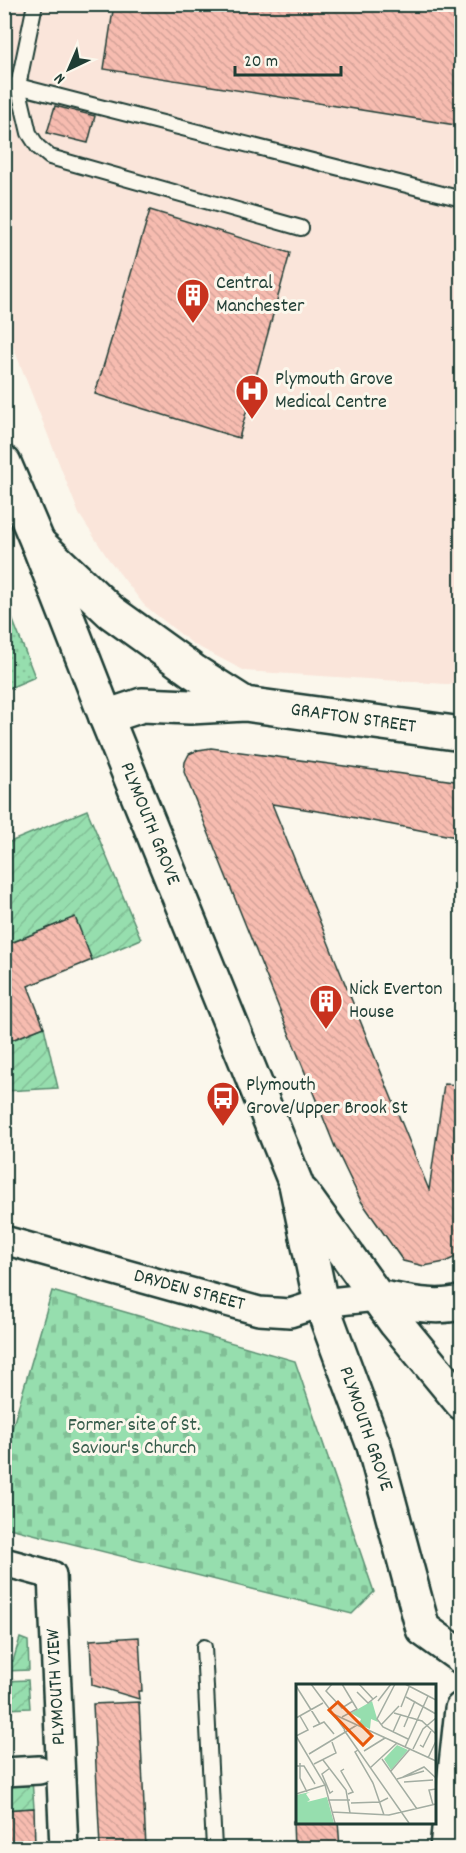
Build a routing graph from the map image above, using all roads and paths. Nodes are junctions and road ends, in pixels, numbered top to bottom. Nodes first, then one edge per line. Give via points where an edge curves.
1 (35, 4) edge
2 (11, 86) edge
3 (462, 199) edge
4 (301, 228) dead end
5 (4, 463) edge
6 (38, 543) junction
7 (245, 704) junction
8 (106, 717) junction
9 (462, 734) edge
10 (296, 1184) junction
11 (4, 1240) edge
12 (376, 1297) junction
13 (462, 1302) edge
14 (321, 1303) junction
15 (462, 1403) edge
16 (4, 1562) edge
17 (204, 1647) dead end
18 (462, 1657) edge
19 (462, 1709) edge
20 (39, 1770) dead end
21 (4, 1772) edge
22 (64, 1848) edge
23 (214, 1848) edge
24 (447, 1848) edge

1 - 2 lane
2 - 3 lane
2 - 4 lane via 29,133 50,157
5 - 6 main road, PLYMOUTH GROVE
6 - 7 main road via 111,612
6 - 8 main road, PLYMOUTH GROVE
7 - 8 main road via 142,705
7 - 9 main road, GRAFTON STREET
8 - 10 main road, PLYMOUTH GROVE
10 - 12 main road, PLYMOUTH GROVE
10 - 14 main road, PLYMOUTH GROVE
11 - 14 street, DRYDEN STREET via 259,1311 290,1313
12 - 13 main road via 423,1305
12 - 14 street, DRYDEN STREET
12 - 15 main road, PLYMOUTH GROVE
14 - 18 main road, PLYMOUTH GROVE via 374,1446 423,1629
16 - 22 street, PLYMOUTH VIEW via 52,1575
17 - 23 lane
19 - 24 main road
20 - 21 street

